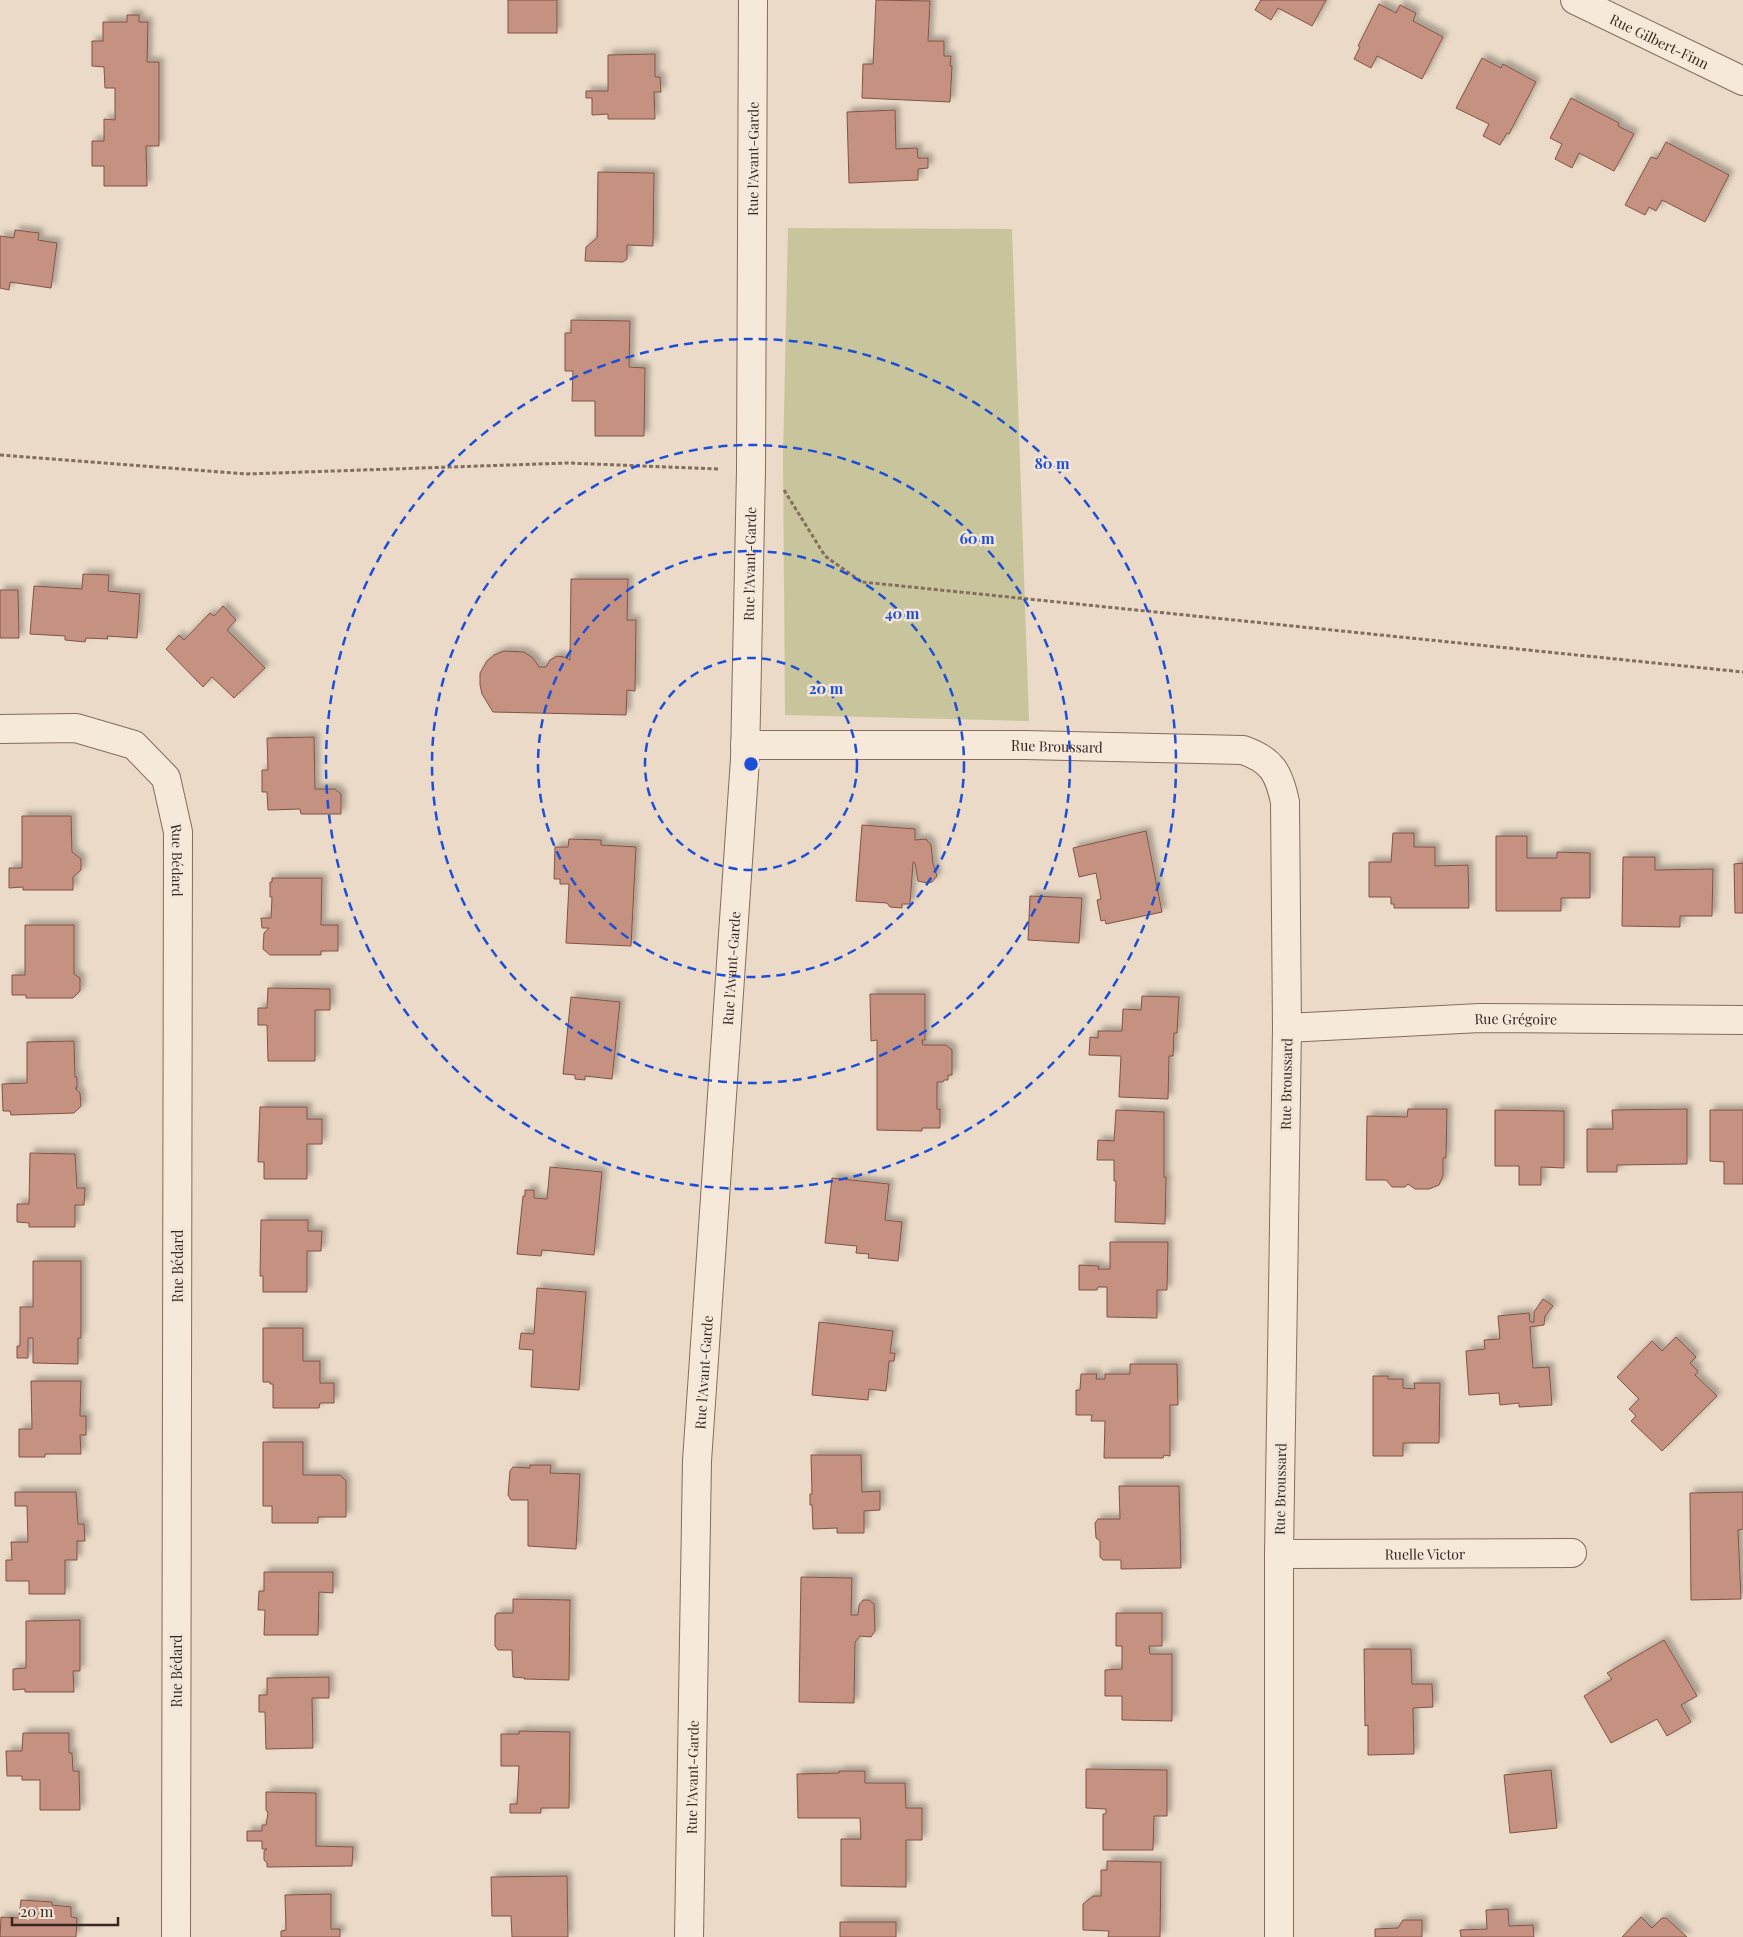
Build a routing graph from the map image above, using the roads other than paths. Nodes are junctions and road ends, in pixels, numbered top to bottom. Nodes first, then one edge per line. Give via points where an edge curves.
1 (753, 0) edge
2 (1585, 2) edge
3 (1743, 81) edge
4 (0, 729) edge
5 (745, 745) junction
6 (1743, 1020) edge
7 (1287, 1028) junction
8 (1572, 1553) dead end
9 (1279, 1554) junction
10 (176, 1937) edge
11 (689, 1937) edge
12 (1279, 1937) edge

1 - 5 street, Rue l'Avant-Garde via 751,470
2 - 3 street, Rue Gilbert-Finn
4 - 10 street, Rue Bédard via 76,728 134,746 166,778 178,832
5 - 7 street, Rue Broussard via 1026,745 1243,750 1256,754 1276,772 1284,802
5 - 11 street, Rue l'Avant-Garde via 697,1461
6 - 7 street, Rue Grégoire via 1480,1018
7 - 9 street, Rue Broussard
8 - 9 street, Ruelle Victor
9 - 12 street, Rue Broussard

